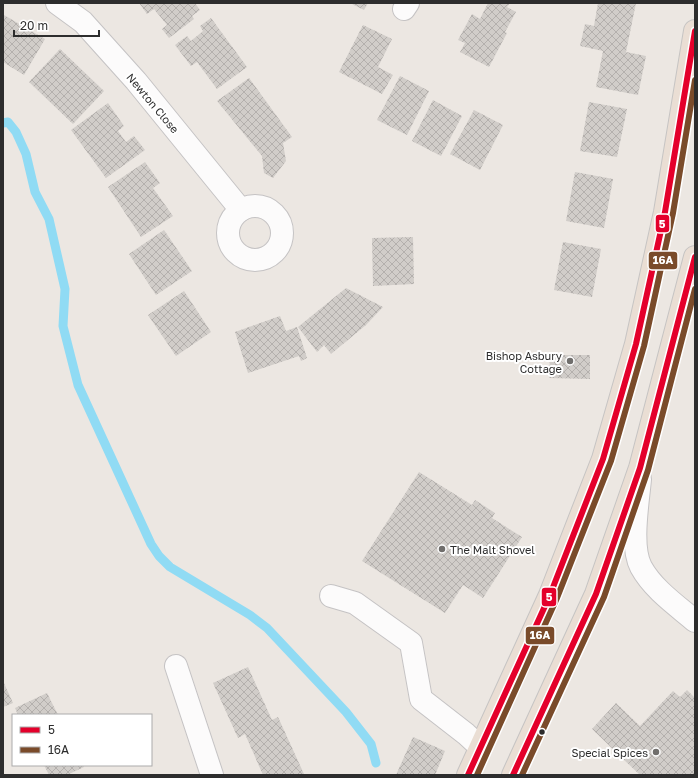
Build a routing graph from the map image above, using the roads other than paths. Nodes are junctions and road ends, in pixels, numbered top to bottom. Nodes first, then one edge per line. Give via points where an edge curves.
1 (57, 3) edge
2 (695, 31) edge
3 (241, 210) dead end
4 (695, 257) edge
5 (640, 468) junction
6 (331, 596) dead end
7 (695, 621) edge
8 (176, 666) dead end
9 (480, 747) junction
10 (212, 775) edge
11 (468, 775) edge
12 (513, 775) edge

1 - 3 street, Newton Close via 83,22 136,81
2 - 9 highway via 665,212 636,344 603,459 550,595
4 - 5 highway
5 - 7 street via 635,538 641,566 657,588
5 - 12 highway via 596,594
6 - 9 street via 354,603 411,643 421,700
8 - 10 street
9 - 11 highway

